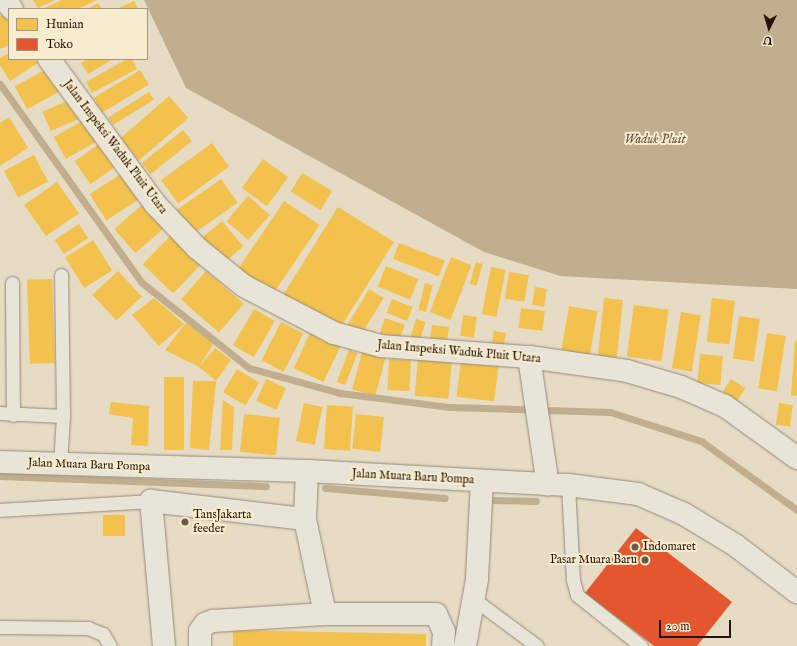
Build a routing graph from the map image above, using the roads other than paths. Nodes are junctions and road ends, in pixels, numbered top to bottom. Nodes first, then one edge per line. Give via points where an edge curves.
1 (5, 0) edge
2 (11, 8) edge
3 (50, 60) edge
4 (61, 275) dead end
5 (12, 283) dead end
6 (529, 357) junction
7 (0, 413) edge
8 (13, 415) junction
9 (63, 416) junction
10 (797, 458) edge
11 (0, 462) edge
12 (60, 464) junction
13 (306, 478) junction
14 (482, 481) junction
15 (558, 485) junction
16 (151, 501) junction
17 (0, 510) edge
18 (305, 519) junction
19 (797, 592) edge
20 (474, 600) junction
21 (325, 614) junction
22 (0, 627) edge
23 (110, 646) edge
24 (164, 646) edge
25 (200, 646) edge
26 (443, 646) edge
27 (465, 646) edge
28 (537, 646) edge
29 (641, 646) edge

1 - 2 street
3 - 6 street, Jalan Inspeksi Waduk Pluit Utara via 155,204 197,248 244,286 334,333 381,346
4 - 9 lane
5 - 8 lane
6 - 10 street, Jalan Inspeksi Waduk Pluit Utara via 627,371 681,387 725,406
6 - 15 street via 544,451
7 - 8 lane
8 - 9 lane
9 - 12 lane
11 - 12 street, Jalan Muara Baru Pompa
12 - 13 street, Jalan Muara Baru Pompa
13 - 14 street, Jalan Muara Baru Pompa
13 - 18 street
14 - 15 street, Jalan Muara Baru Pompa
14 - 20 street
15 - 19 street, Jalan Muara Baru Pompa via 638,494 684,514 735,545
15 - 29 lane via 577,595
16 - 17 lane
16 - 18 street
16 - 24 street
18 - 21 street
20 - 27 street
20 - 28 lane
21 - 25 street via 214,621 205,624 200,632
21 - 26 street via 436,614 444,632
22 - 23 lane via 88,628 103,634

